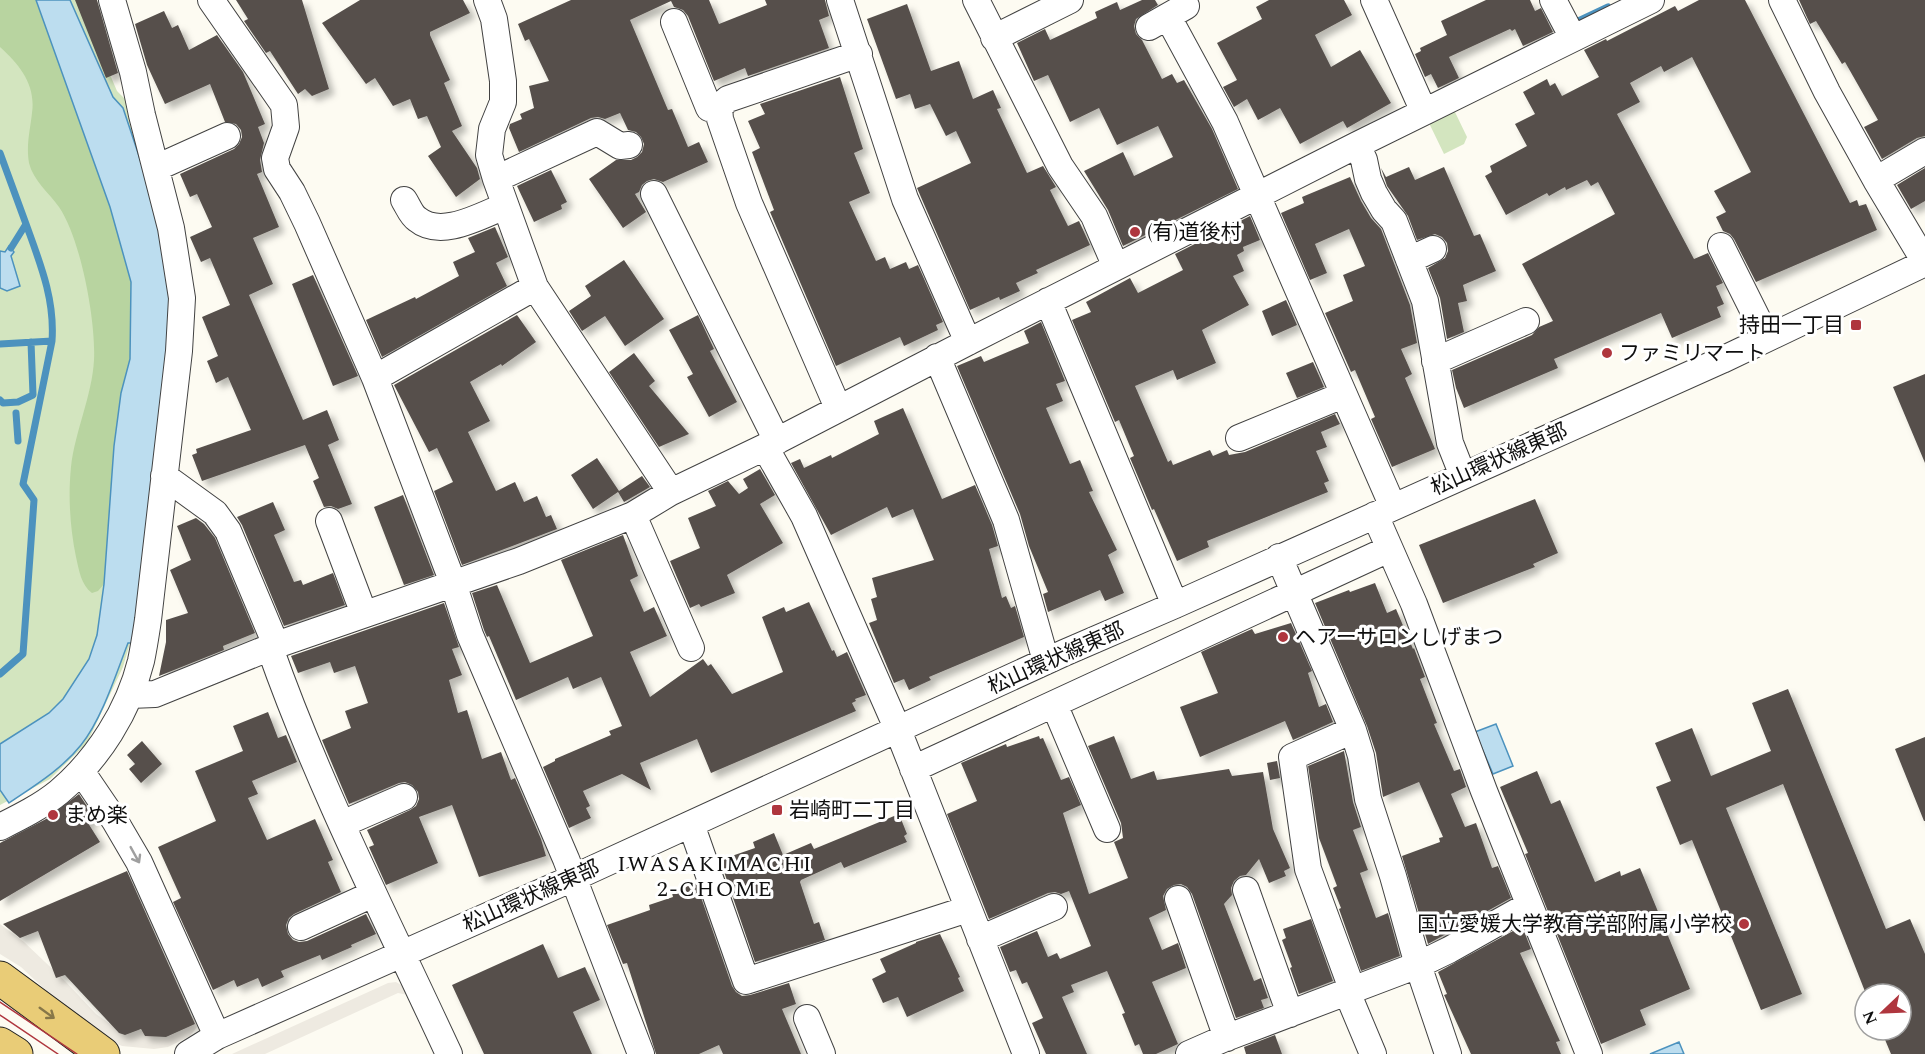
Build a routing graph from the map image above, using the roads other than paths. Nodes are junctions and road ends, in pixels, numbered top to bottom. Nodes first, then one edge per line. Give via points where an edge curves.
1 (111, 0) edge
2 (211, 0) edge
3 (487, 0) edge
4 (840, 0) edge
5 (976, 0) edge
6 (1070, 0) edge
7 (1374, 0) edge
8 (1553, 0) edge
9 (1651, 0) edge
10 (1782, 0) edge
11 (1168, 17) dead end
12 (674, 22) dead end
13 (994, 38) junction
14 (1573, 38) junction
15 (859, 54) junction
16 (719, 107) junction
17 (1424, 112) junction
18 (227, 136) dead end
19 (628, 145) dead end
20 (1357, 145) junction
21 (1925, 151) edge
22 (156, 168) junction
23 (496, 179) junction
24 (1876, 180) junction
25 (654, 194) dead end
26 (1257, 195) junction
27 (404, 200) dead end
28 (505, 206) junction
29 (1721, 246) dead end
30 (1433, 249) dead end
31 (1409, 260) junction
32 (1925, 263) edge
33 (1116, 267) junction
34 (534, 287) junction
35 (1048, 302) junction
36 (1526, 321) dead end
37 (1767, 338) junction
38 (968, 342) junction
39 (937, 357) junction
40 (1436, 361) junction
41 (375, 378) junction
42 (1343, 395) junction
43 (838, 408) junction
44 (1239, 438) dead end
45 (771, 444) junction
46 (164, 476) junction
47 (1462, 476) junction
48 (671, 492) junction
49 (1384, 511) junction
50 (633, 515) junction
51 (329, 521) dead end
52 (1389, 549) junction
53 (1279, 557) junction
54 (453, 583) junction
55 (1294, 593) junction
56 (1174, 605) junction
57 (364, 615) junction
58 (691, 632) dead end
59 (273, 647) junction
60 (1046, 661) junction
61 (130, 695) junction
62 (1054, 704) junction
63 (898, 730) junction
64 (1353, 730) junction
65 (913, 769) junction
66 (81, 771) junction
67 (404, 797) dead end
68 (342, 824) junction
69 (691, 824) junction
70 (0, 827) edge
71 (1107, 829) dead end
72 (573, 878) junction
73 (1246, 890) dead end
74 (373, 894) junction
75 (1178, 899) dead end
76 (1529, 905) junction
77 (1054, 907) dead end
78 (968, 909) junction
79 (301, 927) dead end
80 (980, 939) junction
81 (403, 954) junction
82 (1418, 965) junction
83 (0, 978) edge
84 (1350, 991) junction
85 (1290, 1014) junction
86 (807, 1018) dead end
87 (217, 1036) junction
88 (0, 1044) edge
89 (1226, 1044) edge
90 (16, 1054) edge
91 (103, 1054) edge
92 (188, 1054) edge
93 (448, 1054) edge
94 (641, 1054) edge
95 (822, 1054) edge
96 (1026, 1054) edge
97 (1189, 1054) edge
98 (1373, 1054) edge
99 (1448, 1054) edge
100 (1589, 1054) edge

1 - 22 street
2 - 41 street via 284,105 286,127 275,158 277,169 307,223
3 - 23 street via 494,19 503,81 503,102 492,129 489,155
4 - 15 street
5 - 13 street
6 - 13 street
7 - 17 street
8 - 14 street
9 - 14 street
10 - 24 street
11 - 26 street via 1225,122
12 - 16 street via 710,108
13 - 33 street via 1060,166 1094,216
14 - 17 street
15 - 16 street via 728,99
15 - 38 street via 905,199
16 - 43 street via 749,203
17 - 20 street
18 - 22 street
19 - 23 street via 620,146 597,132
20 - 26 street
20 - 31 street via 1374,193 1394,221
21 - 24 street
22 - 46 street via 182,298
23 - 28 street
24 - 32 street
25 - 45 street
26 - 33 street
26 - 42 street
27 - 28 street via 415,218 429,227 443,228
28 - 34 street
29 - 37 street
30 - 31 street
31 - 40 street via 1425,302
32 - 37 street, 松山環状線東部
33 - 35 street
34 - 41 street
34 - 48 street
35 - 38 street
35 - 56 street
36 - 40 street
37 - 47 street, 松山環状線東部
38 - 39 street
39 - 43 street
39 - 60 street via 1006,520
40 - 47 street via 1450,443
41 - 54 street
42 - 44 street
42 - 49 street
43 - 45 street
45 - 48 street
45 - 63 street
46 - 59 street via 215,513 228,531
46 - 61 street via 148,620
47 - 49 street, 松山環状線東部
48 - 50 street
49 - 52 street
49 - 53 street, 松山環状線東部
50 - 54 street
50 - 58 street
51 - 57 street
52 - 55 street
52 - 76 street via 1414,604
53 - 55 street
53 - 56 street, 松山環状線東部
54 - 57 street
54 - 72 street via 470,635
55 - 62 street
55 - 64 street
56 - 60 street, 松山環状線東部
57 - 59 street
59 - 61 street via 155,694
59 - 68 street via 283,685
60 - 63 street, 松山環状線東部
61 - 66 street via 117,723
62 - 65 street
62 - 71 street
63 - 65 street
63 - 69 street, 松山環状線東部
64 - 82 street via 1368,799
64 - 84 street via 1292,757 1308,869
65 - 78 street
66 - 70 street via 58,793
66 -> 87 street via 139,862
67 - 68 street
68 - 74 street
69 - 72 street, 松山環状線東部
69 - 78 street via 746,981
72 - 81 street, 松山環状線東部
72 - 94 street
73 - 85 street
74 - 79 street
74 - 81 street
75 - 89 street
76 - 82 street
76 - 100 street
77 - 80 street
78 - 80 street
80 - 96 street
81 - 87 street, 松山環状線東部
81 - 93 street
82 - 84 street
82 - 99 street
83 -> 91 main road
84 - 85 street
84 - 98 street
85 - 89 street
86 - 95 street
87 - 92 street, 松山環状線東部
88 - 90 main road
89 - 97 street

